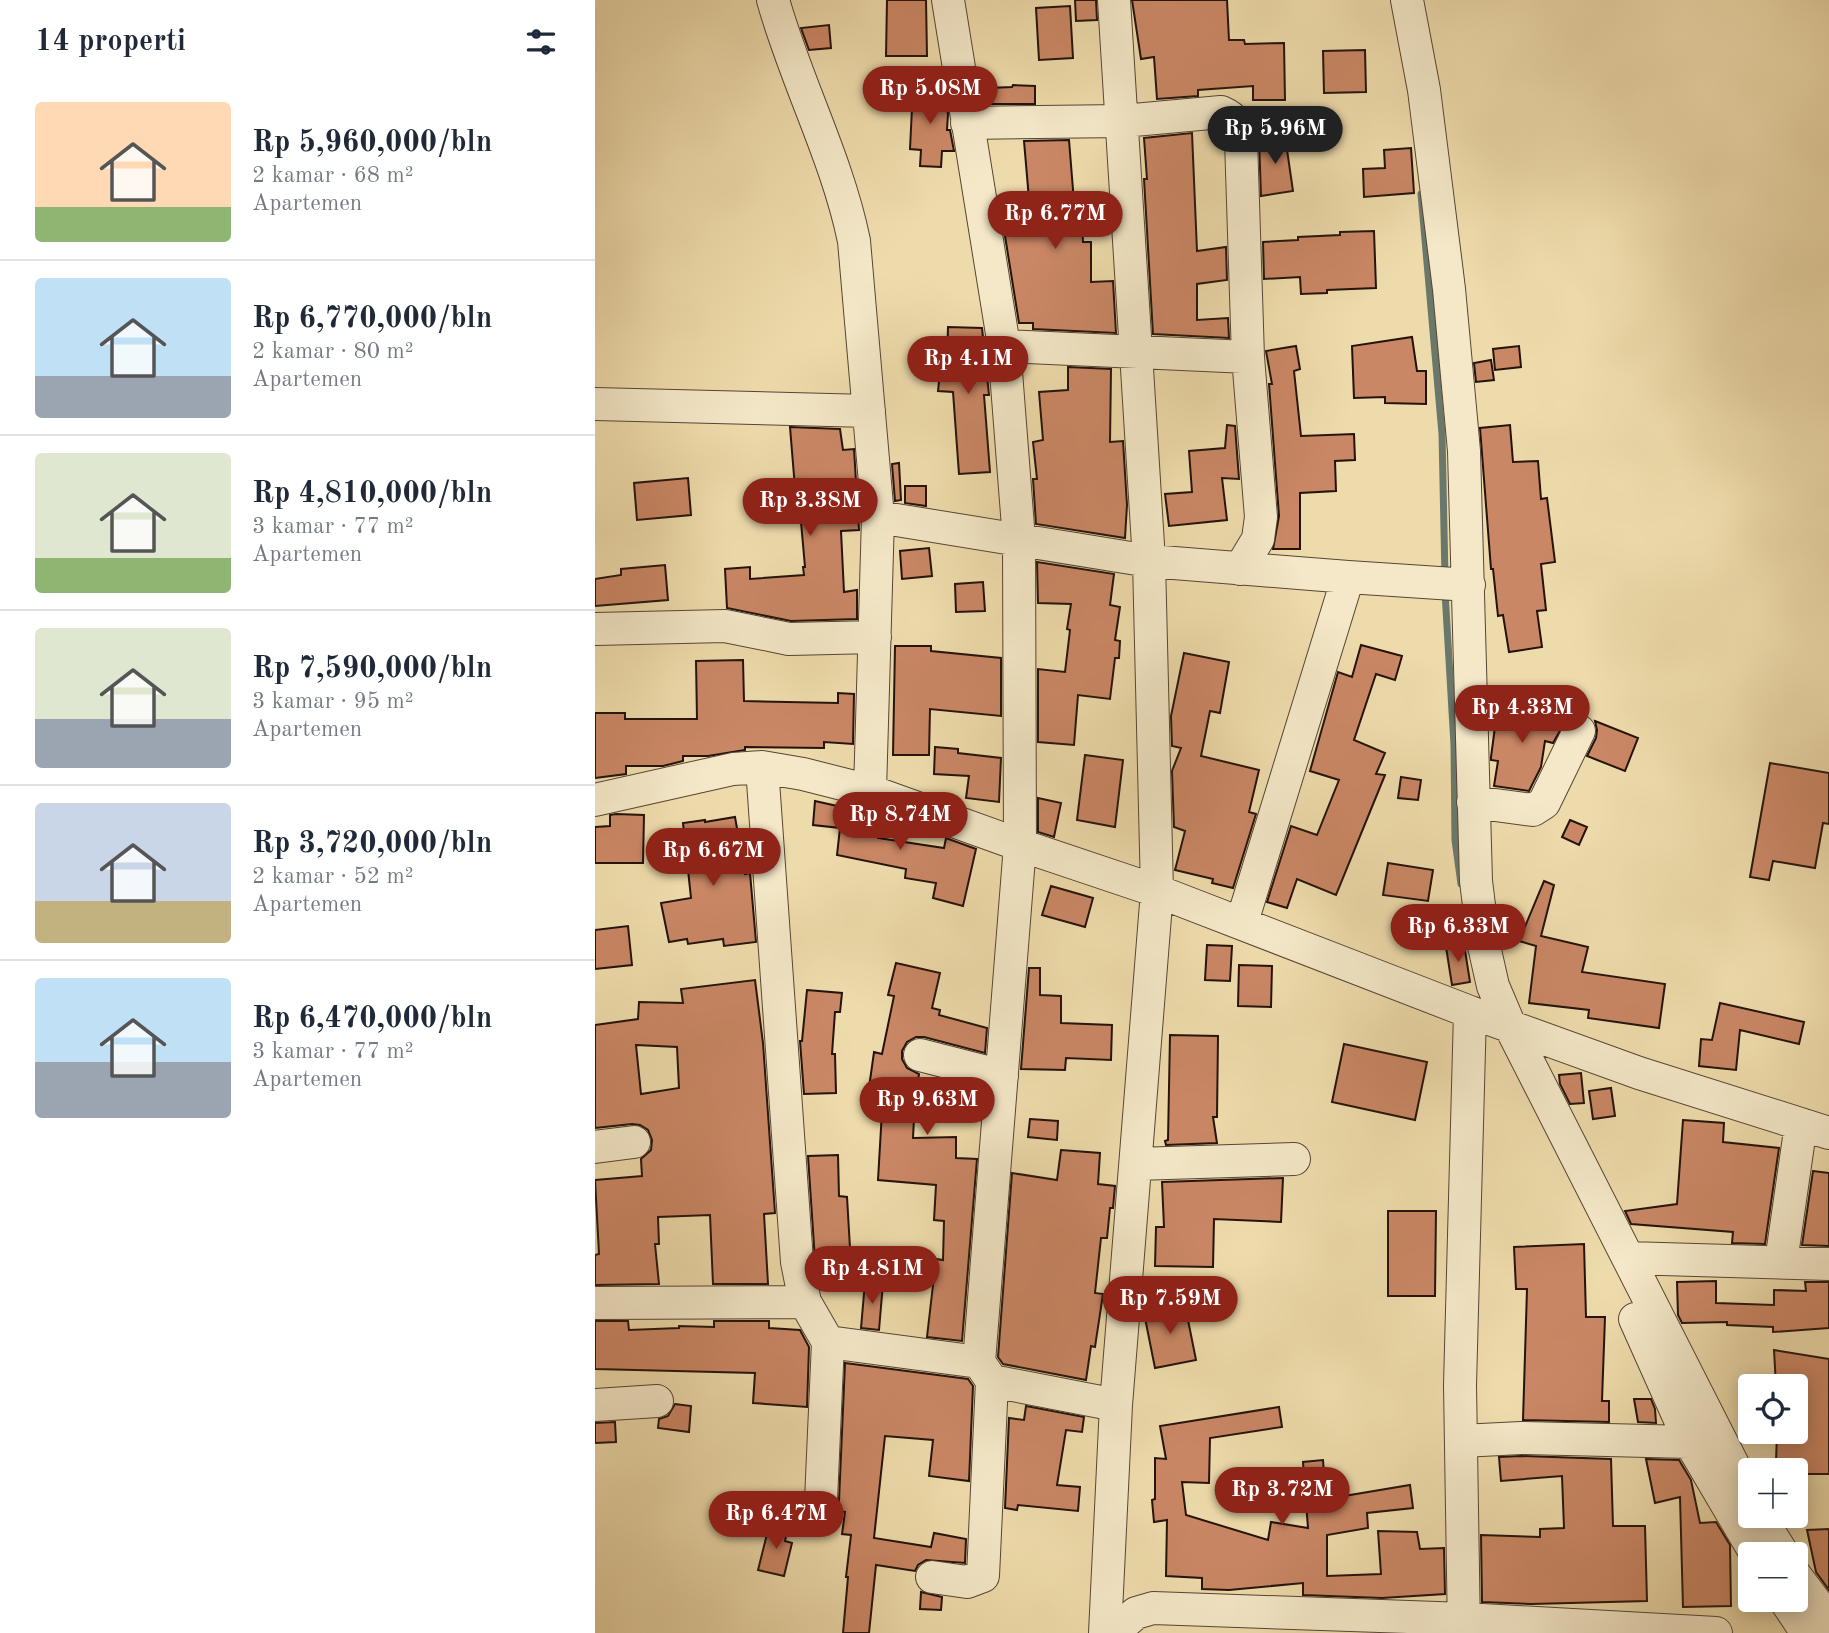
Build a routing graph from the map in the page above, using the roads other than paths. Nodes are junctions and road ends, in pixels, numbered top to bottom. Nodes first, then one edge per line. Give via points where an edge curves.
1 (773, 0) edge
2 (948, 0) edge
3 (1114, 0) edge
4 (1407, 0) edge
5 (1123, 121) junction
6 (967, 123) junction
7 (1004, 346) junction
8 (1136, 352) junction
9 (1248, 357) junction
10 (595, 404) edge
11 (869, 411) junction
12 (878, 517) junction
13 (1019, 540) junction
14 (1149, 561) junction
15 (1240, 569) junction
16 (1348, 577) junction
17 (1453, 584) junction
18 (595, 629) edge
19 (875, 637) junction
20 (1579, 731) dead end
21 (762, 767) junction
22 (870, 791) junction
23 (595, 800) edge
24 (1473, 802) junction
25 (1020, 845) junction
26 (1157, 891) junction
27 (1242, 922) junction
28 (1492, 1019) junction
29 (920, 1055) dead end
30 (1002, 1076) junction
31 (1815, 1129) edge
32 (634, 1142) dead end
33 (595, 1147) edge
34 (1294, 1159) dead end
35 (1136, 1164) junction
36 (1628, 1258) junction
37 (1781, 1262) junction
38 (1829, 1264) edge
39 (804, 1302) junction
40 (595, 1303) edge
41 (828, 1342) junction
42 (986, 1371) junction
43 (657, 1402) dead end
44 (595, 1405) edge
45 (1116, 1405) junction
46 (1461, 1441) junction
47 (1690, 1442) junction
48 (1738, 1474) edge
49 (821, 1500) dead end
50 (1749, 1542) edge
51 (932, 1577) dead end
52 (1808, 1592) edge
53 (1793, 1612) edge
54 (1829, 1620) edge
55 (1465, 1626) edge
56 (1113, 1629) edge
57 (1668, 1631) edge
58 (1716, 1633) edge
59 (1807, 1633) edge

1 - 11 street via 848,208 861,298
2 - 6 street
3 - 5 street
4 - 17 street via 1424,90 1464,451
5 - 6 street
5 - 8 street
5 - 9 street via 1221,111 1233,117 1239,128
6 - 7 street
7 - 8 street
7 - 13 street
8 - 9 street
8 - 14 street
9 - 15 street via 1261,517 1258,539
10 - 11 street
11 - 12 street
12 - 13 street
12 - 19 street
13 - 14 street
13 - 25 street
14 - 15 street
14 - 26 street
15 - 16 street
16 - 17 street
16 - 27 street
17 - 24 street
18 - 19 street via 725,626 789,639
19 - 22 street
20 - 24 street via 1544,803 1533,810
21 - 22 street
21 - 23 street via 733,768
21 - 39 street via 797,1262
22 - 25 street
24 - 28 street via 1474,860 1493,986
25 - 26 street
25 - 30 street
26 - 27 street
26 - 35 street
27 - 28 street
28 - 31 street via 1639,1073
28 - 36 street
28 - 46 street via 1460,1385
28 - 47 street via 1645,1337
29 - 30 street
30 - 42 street
31 - 37 street
32 - 33 street
34 - 35 street
35 - 45 street
36 - 37 street
36 - 48 street
37 - 38 street
39 - 40 street
39 - 41 street
41 - 42 street
41 - 49 street
42 - 45 street
42 - 51 street via 983,1576 967,1582
43 - 44 street
45 - 56 street
46 - 47 street
46 - 55 street
47 - 50 street
52 - 54 street
53 - 59 street
55 - 56 street via 1153,1608
55 - 57 street
57 - 58 street

